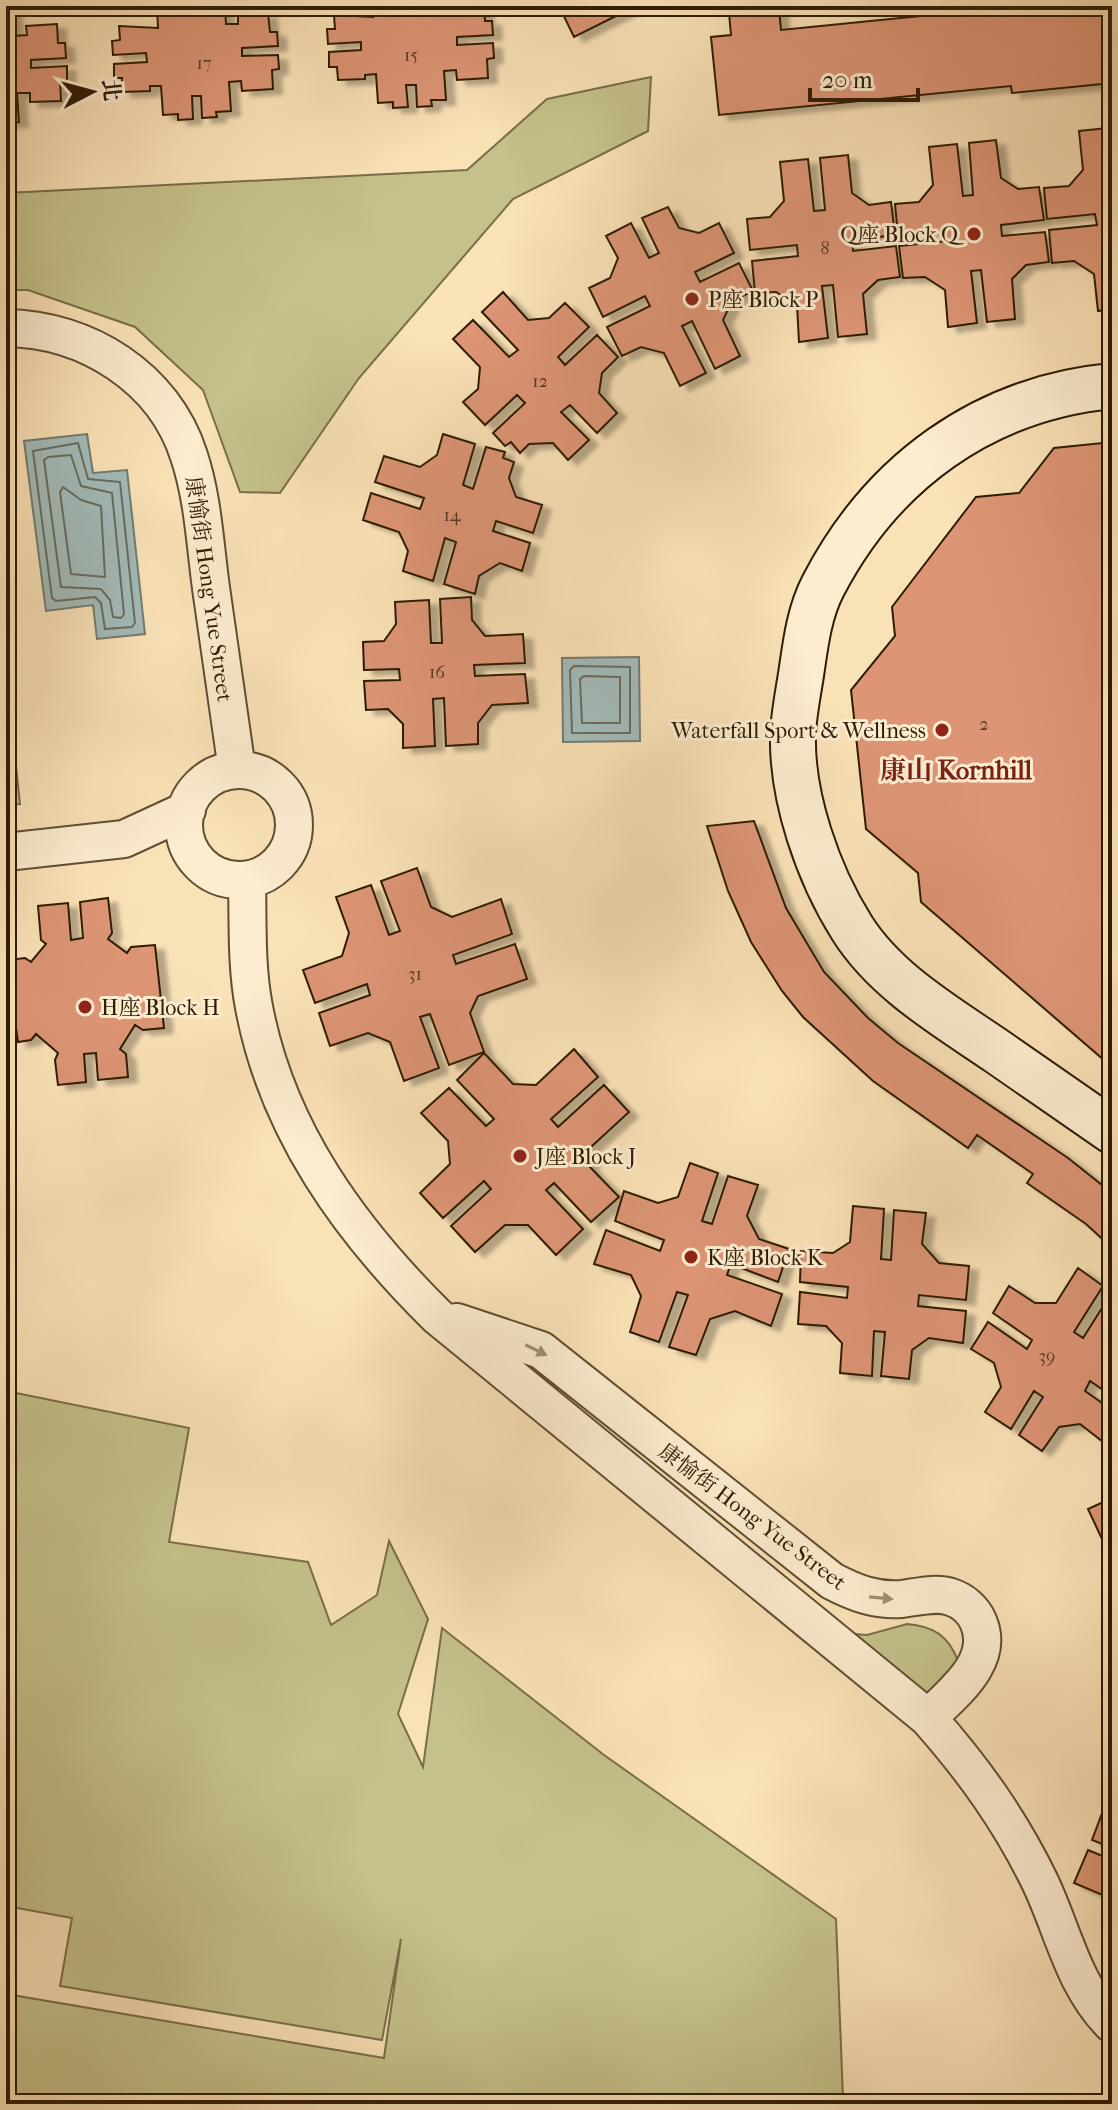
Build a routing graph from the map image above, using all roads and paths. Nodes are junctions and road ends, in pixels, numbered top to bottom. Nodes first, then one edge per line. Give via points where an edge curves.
1 (6, 328) edge
2 (1112, 386) edge
3 (237, 770) junction
4 (187, 810) junction
5 (124, 839) junction
6 (6, 852) edge
7 (197, 859) junction
8 (247, 880) junction
9 (1112, 1131) edge
10 (437, 1316) junction
11 (928, 1718) junction
12 (1112, 2024) edge

1 - 3 street, 康愉街 Hong Yue Street via 48,332 102,352 145,384 178,429 199,497
2 - 9 street via 1005,410 925,456 870,512 822,587 808,630 793,733 803,811 852,928 934,1009
3 - 4 street via 205,782
3 - 8 street via 255,772 284,793 294,829 279,863
4 - 5 street
4 - 7 street via 188,844
5 - 6 street
5 - 7 street
7 - 8 street via 210,872
8 - 10 street, 康愉街 Hong Yue Street via 253,1004 291,1118 357,1230
10 - 11 street, 康愉街 Hong Yue Street
10 -> 11 street, 康愉街 Hong Yue Street via 541,1350 832,1581 864,1596 941,1595 970,1608 981,1628 978,1660
11 - 12 street, 康愉街 Hong Yue Street via 999,1806 1042,1886 1074,1967 1095,2006

